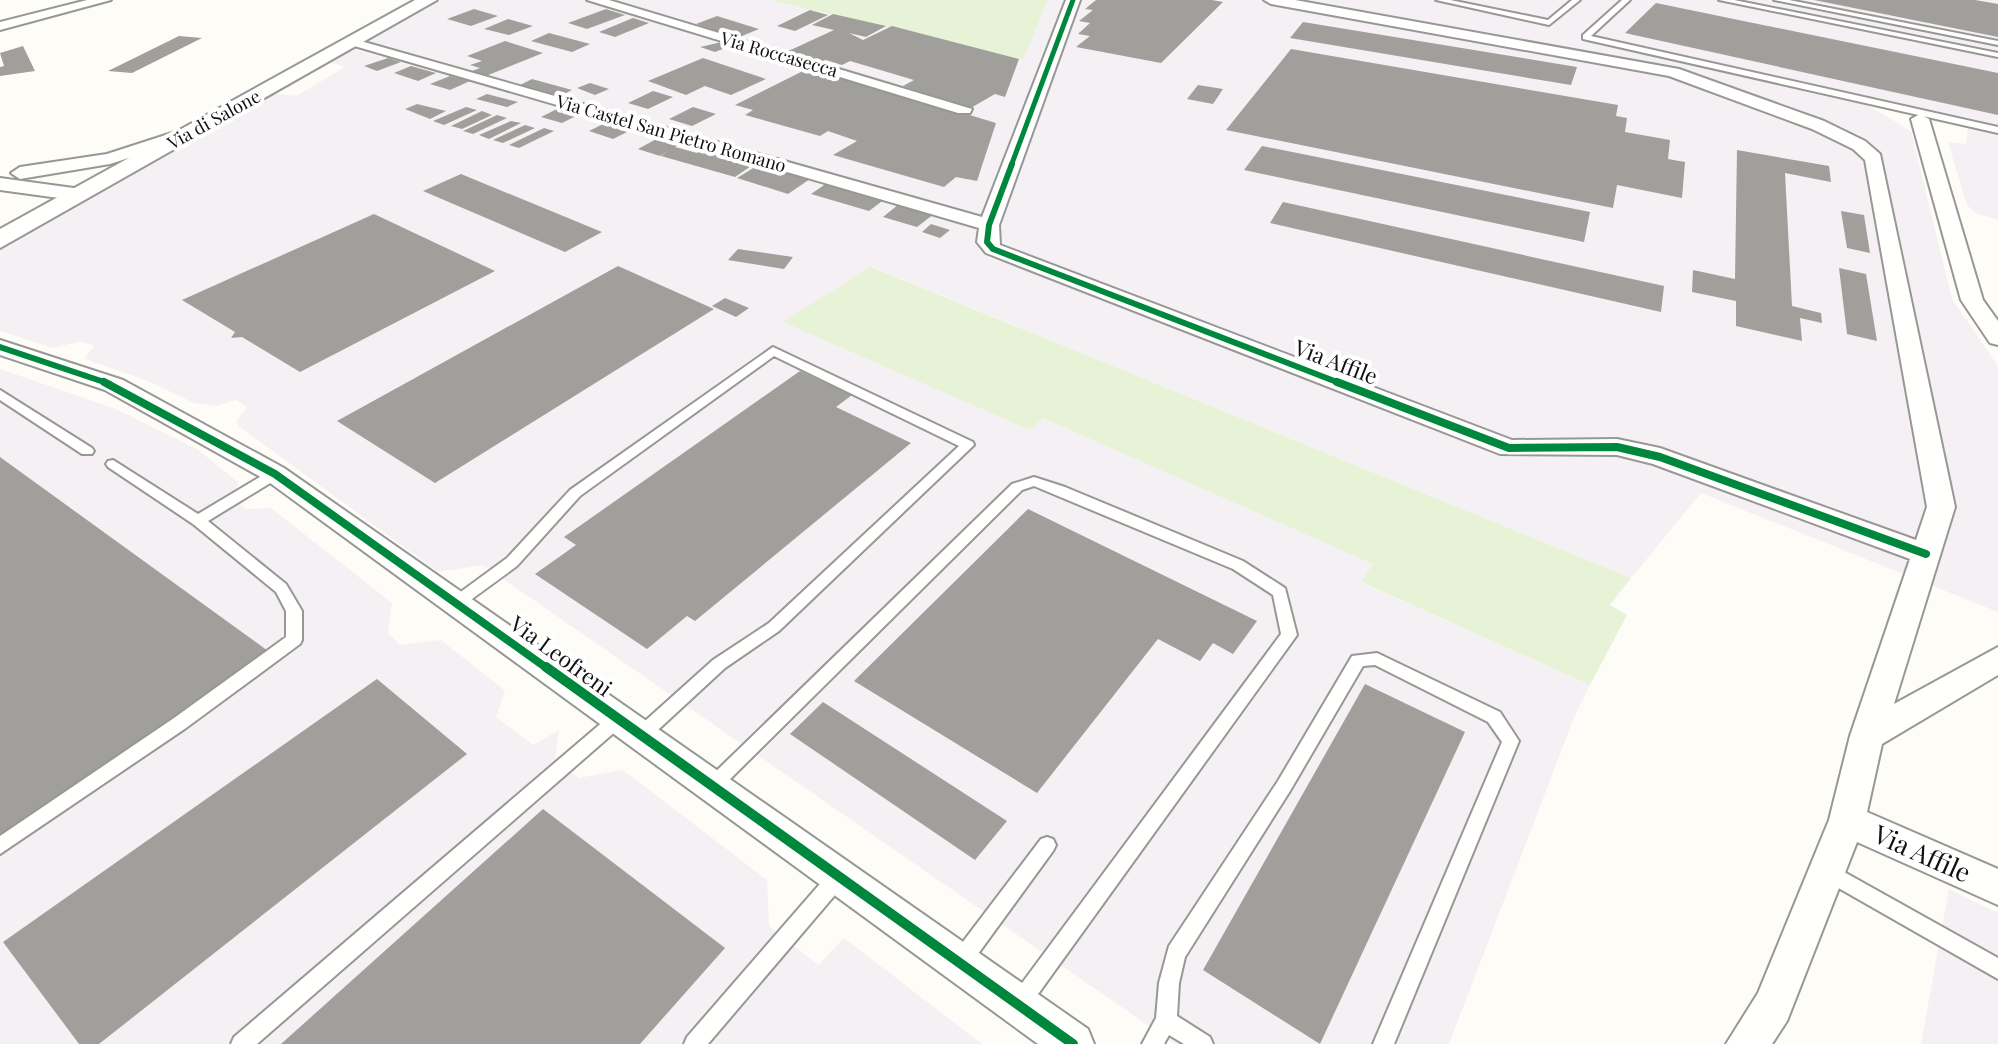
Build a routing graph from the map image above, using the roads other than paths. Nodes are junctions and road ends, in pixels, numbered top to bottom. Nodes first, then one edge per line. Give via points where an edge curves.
1 (104, 0) edge
2 (428, 0) edge
3 (594, 0) edge
4 (1073, 0) edge
5 (1271, 0) edge
6 (1440, 0) edge
7 (1576, 0) edge
8 (1626, 0) edge
9 (1723, 0) edge
10 (1778, 0) edge
11 (0, 26) edge
12 (352, 43) junction
13 (1998, 43) edge
14 (1998, 55) edge
15 (964, 109) dead end
16 (1920, 119) dead end
17 (214, 121) junction
18 (1998, 130) edge
19 (10, 172) edge
20 (0, 184) edge
21 (91, 189) junction
22 (989, 225) junction
23 (0, 240) edge
24 (1998, 338) edge
25 (0, 347) edge
26 (0, 394) edge
27 (87, 451) dead end
28 (113, 464) dead end
29 (275, 474) junction
30 (198, 521) junction
31 (1926, 554) junction
32 (456, 603) junction
33 (1998, 659) edge
34 (629, 727) junction
35 (1867, 736) junction
36 (712, 786) junction
37 (1847, 820) junction
38 (1047, 845) dead end
39 (0, 846) edge
40 (1826, 871) junction
41 (839, 876) junction
42 (1998, 887) edge
43 (960, 962) junction
44 (1998, 969) edge
45 (1018, 1005) junction
46 (1166, 1021) junction
47 (241, 1044) edge
48 (694, 1044) edge
49 (1073, 1044) edge
50 (1152, 1044) edge
51 (1203, 1044) edge
52 (1383, 1044) edge
53 (1747, 1044) edge

1 - 11 street
2 - 12 street, Via di Salone
3 - 15 street, Via Roccasecca
4 - 22 street
5 - 31 street via 1663,69 1818,125 1868,151 1874,158 1941,507
6 - 7 lane via 1549,23
8 - 18 lane via 1586,37
9 - 14 lane
10 - 13 lane
12 - 17 street, Via di Salone
12 - 22 street, Via Castel San Pietro Romano
16 - 24 street via 1972,300
17 - 19 street via 127,155
17 - 21 street, Via di Salone
19 - 21 street
20 - 21 street
21 - 23 street, Via di Salone
22 - 31 street, Via Affile via 990,246 1007,256 1509,448 1617,447 1660,457
25 - 29 street, Via Leofreni via 114,385
26 - 27 lane
28 - 30 lane
29 - 30 lane
29 - 32 street, Via Leofreni
30 - 39 lane via 281,588 294,611 294,640
31 - 35 street
32 - 34 street, Via Leofreni
32 - 34 lane via 512,562 575,493 773,351 968,445 774,627
33 - 35 street
34 - 36 street, Via Leofreni
34 - 47 lane
35 - 37 street
36 - 41 street, Via Leofreni
36 - 45 lane via 1017,487 1034,481 1238,565 1280,592 1289,635
37 - 40 street
37 - 42 street, Via Affile
38 - 43 lane
40 - 44 lane
40 - 53 street via 1773,1007
41 - 43 street, Via Leofreni
41 - 48 lane
43 - 45 street, Via Leofreni
45 - 49 street, Via Leofreni
46 - 50 lane
46 - 51 lane
46 - 52 lane via 1176,953 1358,660 1377,659 1494,717 1511,741

